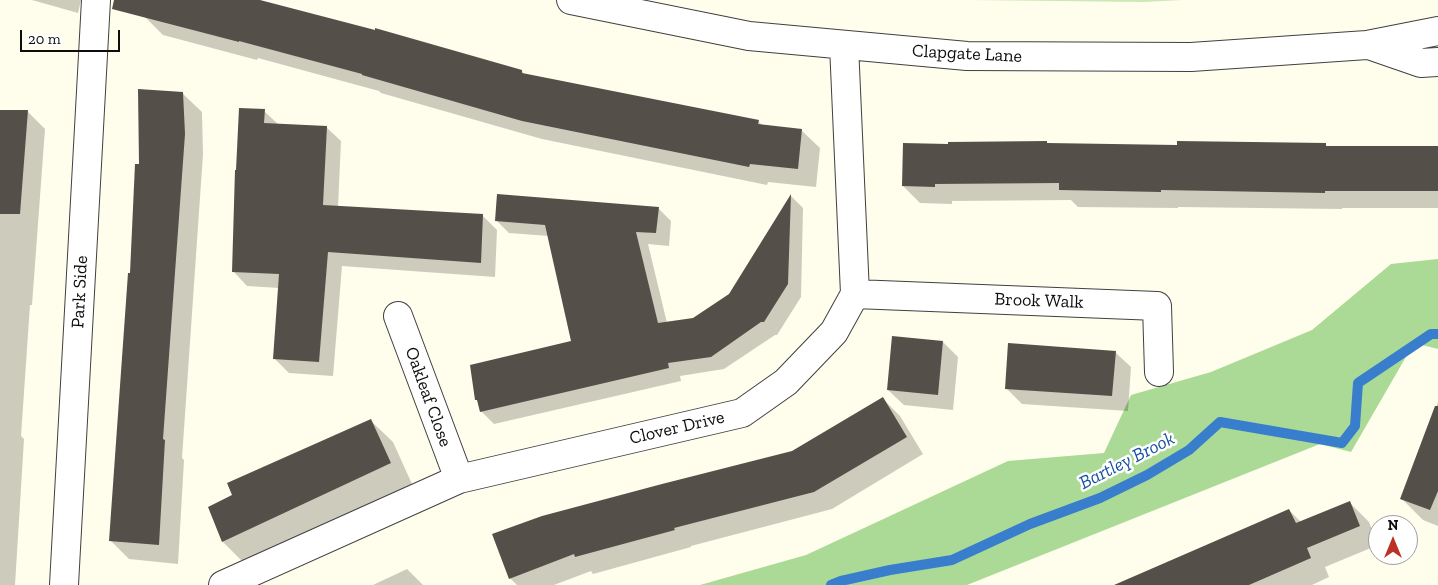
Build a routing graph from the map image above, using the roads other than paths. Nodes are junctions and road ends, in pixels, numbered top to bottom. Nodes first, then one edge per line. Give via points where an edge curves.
1 (96, 0) edge
2 (571, 0) edge
3 (1438, 31) edge
4 (844, 45) junction
5 (1367, 45) junction
6 (1438, 62) edge
7 (855, 294) junction
8 (398, 316) dead end
9 (1159, 372) dead end
10 (459, 479) junction
11 (64, 585) edge
12 (223, 585) edge

1 - 11 street, Park Side
2 - 4 street, Clapgate Lane via 749,36
3 - 5 street, Clapgate Lane
4 - 5 street, Clapgate Lane via 967,56 1191,58
4 - 7 street
5 - 6 street, Clapgate Lane via 1421,63
7 - 9 street, Brook Walk via 1157,306
7 - 10 street, Clover Drive via 834,332 786,382 742,413
8 - 10 street, Oakleaf Close
10 - 12 street, Clover Drive

